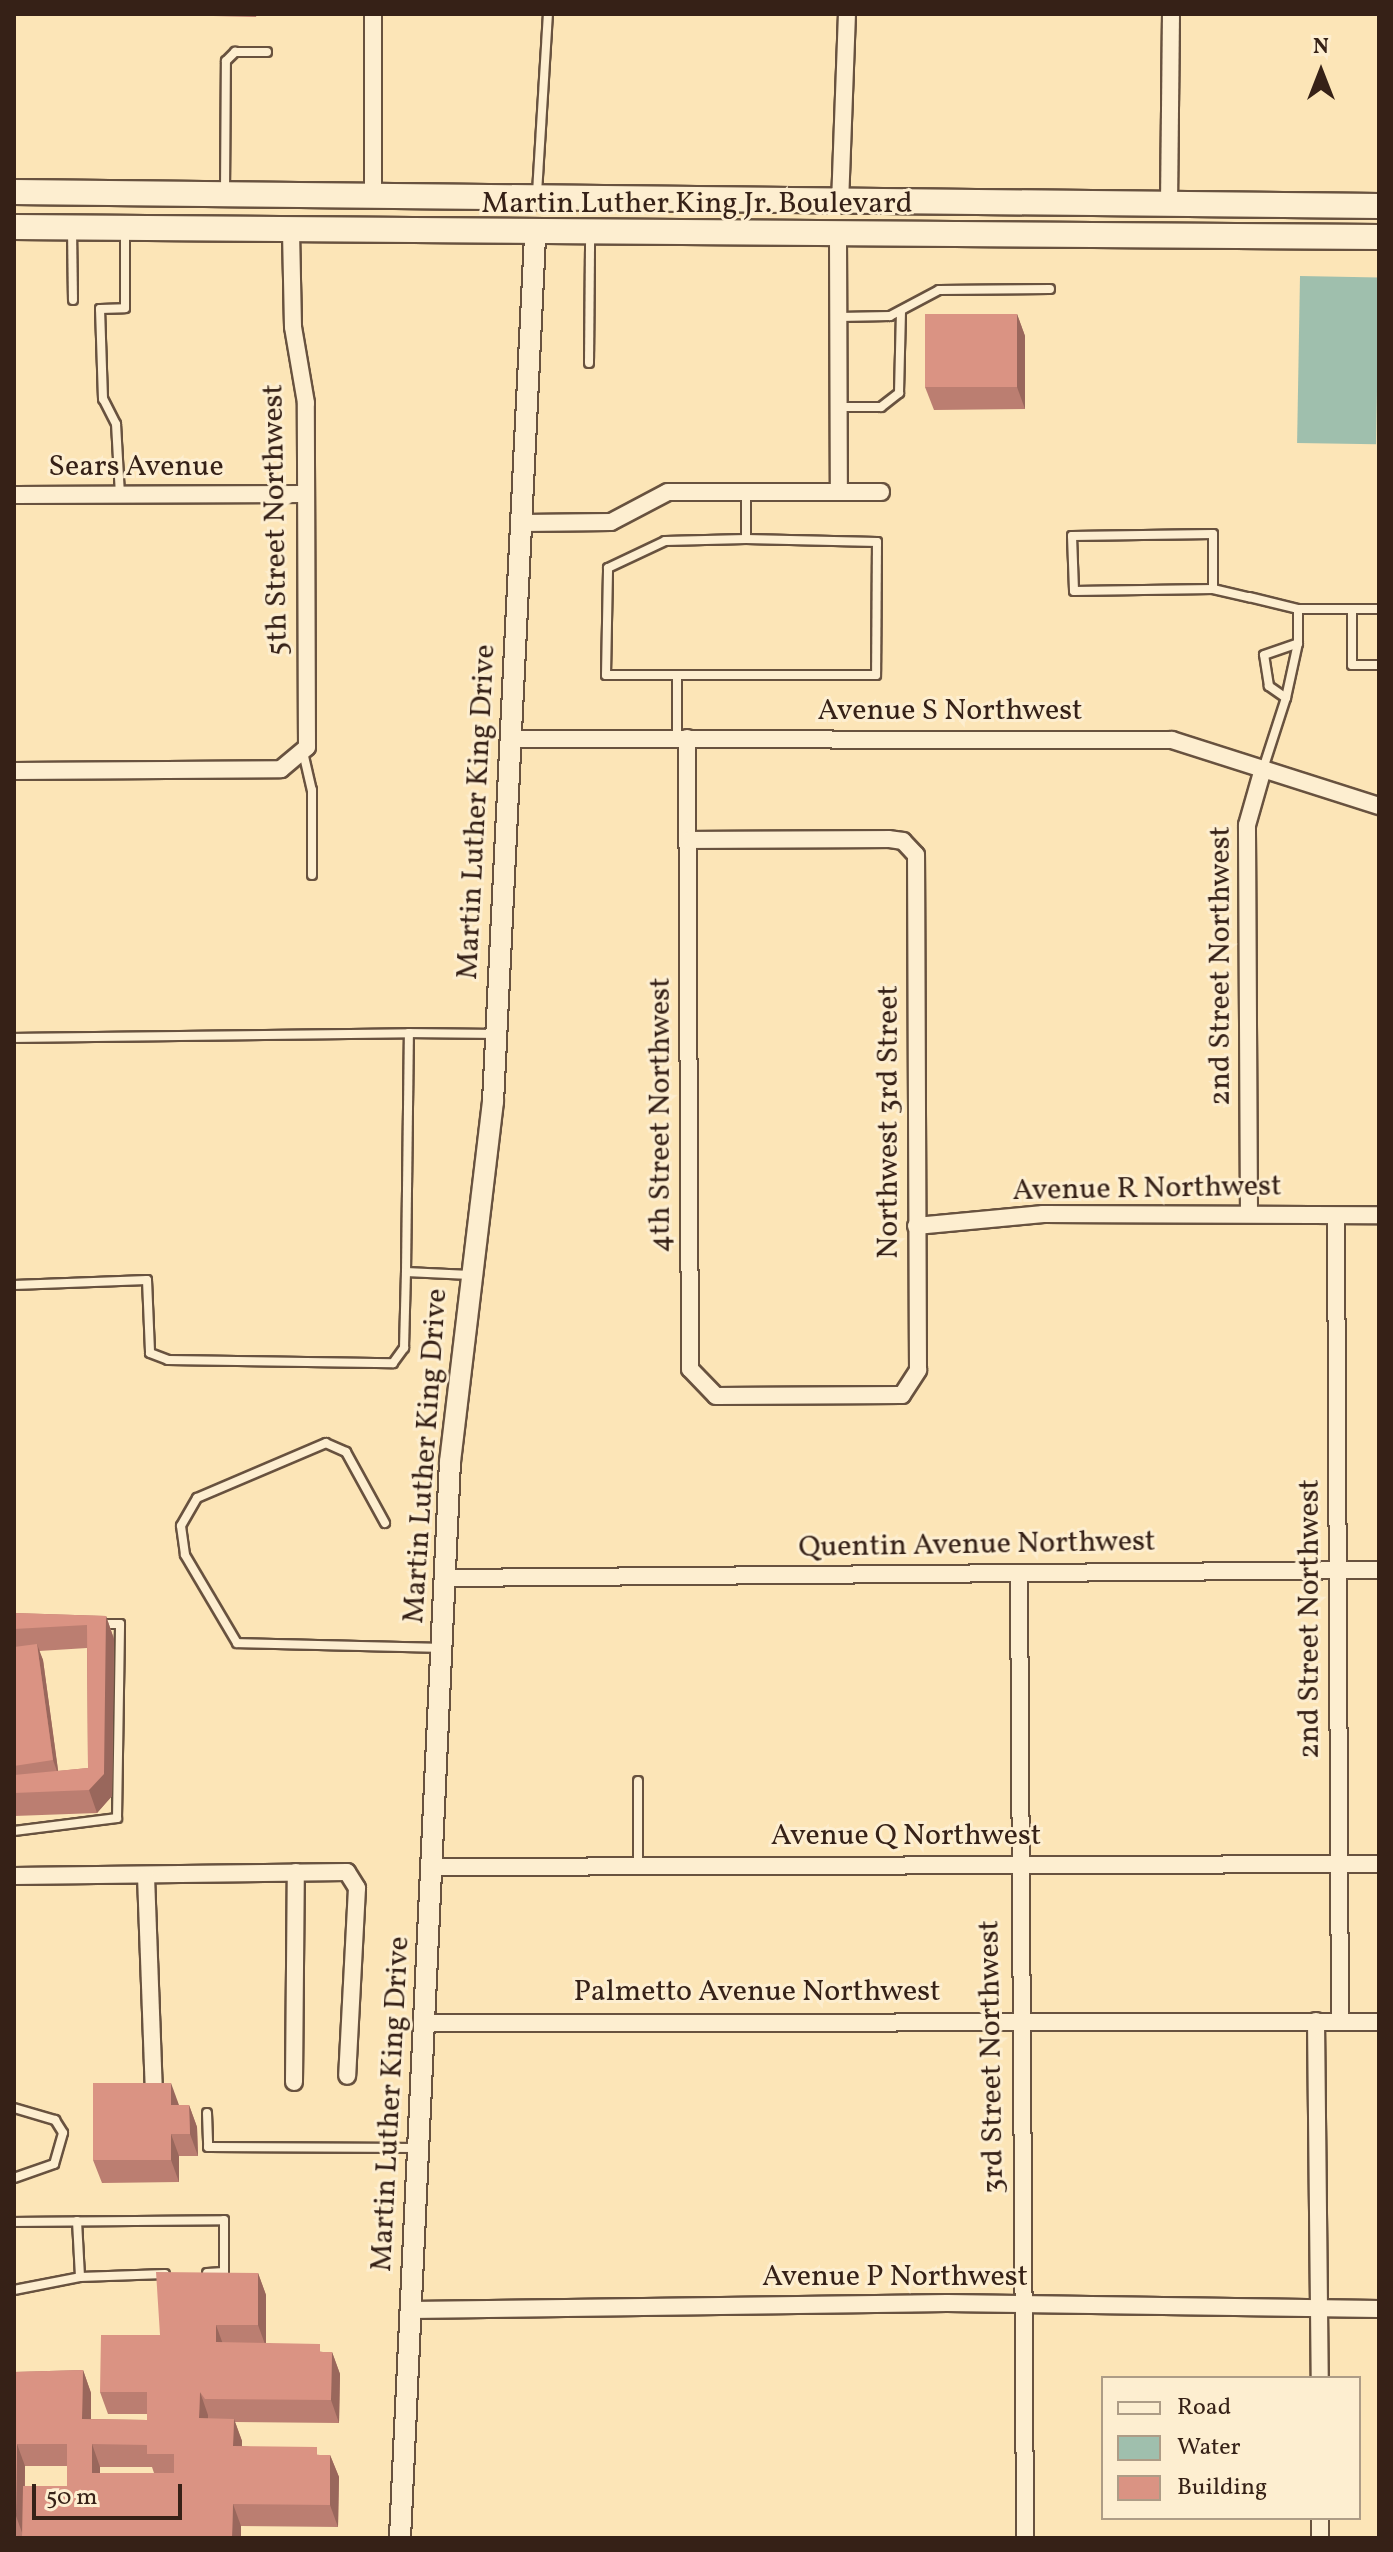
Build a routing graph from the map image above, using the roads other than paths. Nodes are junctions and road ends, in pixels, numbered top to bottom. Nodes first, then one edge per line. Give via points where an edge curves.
1 (373, 14) edge
2 (548, 14) edge
3 (847, 14) edge
4 (1171, 14) edge
5 (267, 52) dead end
6 (14, 192) edge
7 (225, 195) junction
8 (373, 199) junction
9 (537, 201) junction
10 (840, 204) junction
11 (1169, 205) junction
12 (1379, 206) edge
13 (14, 227) edge
14 (125, 227) junction
15 (72, 228) junction
16 (291, 230) junction
17 (535, 237) junction
18 (590, 237) junction
19 (751, 237) junction
20 (1379, 237) edge
21 (838, 238) junction
22 (1050, 289) dead end
23 (73, 300) dead end
24 (901, 311) junction
25 (838, 317) junction
26 (589, 363) dead end
27 (838, 407) junction
28 (746, 492) junction
29 (839, 492) junction
30 (881, 492) dead end
31 (306, 494) junction
32 (14, 495) edge
33 (120, 495) junction
34 (523, 523) junction
35 (746, 539) junction
36 (1213, 589) junction
37 (1298, 609) junction
38 (1352, 609) junction
39 (1379, 609) edge
40 (1298, 643) junction
41 (1379, 665) edge
42 (677, 675) junction
43 (1286, 698) junction
44 (682, 738) junction
45 (509, 739) junction
46 (300, 756) junction
47 (1263, 769) junction
48 (14, 771) edge
49 (1379, 806) edge
50 (689, 840) junction
51 (312, 875) dead end
52 (409, 1033) junction
53 (496, 1034) junction
54 (14, 1038) edge
55 (1249, 1214) junction
56 (1379, 1215) edge
57 (1336, 1216) junction
58 (916, 1226) junction
59 (406, 1272) junction
60 (470, 1275) junction
61 (14, 1285) edge
62 (909, 1390) joint
63 (385, 1523) dead end
64 (1340, 1570) junction
65 (1379, 1570) edge
66 (1019, 1576) junction
67 (445, 1578) junction
68 (89, 1624) edge
69 (442, 1648) junction
70 (638, 1781) dead end
71 (14, 1831) edge
72 (638, 1863) junction
73 (1339, 1863) junction
74 (1379, 1864) edge
75 (1019, 1865) junction
76 (432, 1867) junction
77 (296, 1872) junction
78 (14, 1876) edge
79 (146, 1876) junction
80 (1020, 2020) junction
81 (1316, 2021) junction
82 (1340, 2021) junction
83 (1379, 2022) edge
84 (423, 2023) junction
85 (347, 2076) dead end
86 (294, 2082) dead end
87 (154, 2094) edge
88 (14, 2108) edge
89 (207, 2113) dead end
90 (419, 2148) junction
91 (14, 2178) edge
92 (77, 2221) junction
93 (14, 2222) edge
94 (195, 2273) edge
95 (181, 2274) edge
96 (80, 2277) junction
97 (14, 2290) edge
98 (1022, 2304) junction
99 (1319, 2309) junction
100 (1379, 2309) edge
101 (411, 2310) junction
102 (1320, 2376) edge
103 (400, 2538) edge
104 (1025, 2538) edge

1 - 8 street
2 - 9 lane
3 - 10 street
4 - 11 street
5 - 7 lane via 235,52 226,61
6 - 7 main road, Martin Luther King Jr. Boulevard
7 - 8 main road, Martin Luther King Jr. Boulevard
8 - 9 main road, Martin Luther King Jr. Boulevard
9 - 10 main road, Martin Luther King Jr. Boulevard
10 - 11 main road, Martin Luther King Jr. Boulevard
10 - 19 main road via 821,222 781,223
11 - 12 main road, Martin Luther King Jr. Boulevard
13 - 15 main road, Martin Luther King Jr. Boulevard
14 - 15 main road, Martin Luther King Jr. Boulevard
14 - 16 main road, Martin Luther King Jr. Boulevard
14 - 33 lane via 125,308 100,309 103,399 116,424
15 - 23 lane
16 - 17 main road, Martin Luther King Jr. Boulevard
16 - 31 street, 5th Street Northwest
17 - 18 main road, Martin Luther King Jr. Boulevard
17 - 34 street, Martin Luther King Drive
18 - 19 main road, Martin Luther King Jr. Boulevard
18 - 26 lane
19 - 21 main road, Martin Luther King Jr. Boulevard
20 - 21 main road, Martin Luther King Jr. Boulevard
21 - 25 street
22 - 24 lane via 939,290
24 - 25 lane
24 - 27 lane via 899,393 881,407
25 - 27 street
27 - 29 street
28 - 29 street
28 - 34 street via 668,492 611,522
28 - 35 lane
29 - 30 street
31 - 33 street, Sears Avenue
31 - 46 street, 5th Street Northwest
32 - 33 street, Sears Avenue
34 - 45 street, Martin Luther King Drive
35 - 42 lane via 665,541 608,568 606,675
35 - 42 lane via 877,542 876,675
36 - 36 lane via 1074,591 1072,536 1213,534
36 - 37 lane
37 - 38 lane
37 - 40 lane
38 - 39 lane
38 - 41 lane via 1352,665
40 - 43 lane
40 - 43 lane via 1264,655 1269,686
42 - 44 lane
43 - 47 lane
44 - 45 street, Avenue S Northwest
44 - 47 street, Avenue S Northwest via 1172,740
44 - 50 street, 4th Street Northwest
45 - 53 street, Martin Luther King Drive
46 - 48 street via 249,770
46 - 51 lane via 312,790
47 - 49 street, Avenue S Northwest
47 - 55 street, 2nd Street Northwest via 1247,825
50 - 58 street, Northwest 3rd Street via 888,839 913,852
50 - 62 street, 4th Street Northwest via 690,1369 700,1387 716,1396
52 - 53 lane
52 - 54 lane
52 - 59 lane
53 - 60 street, Martin Luther King Drive
55 - 57 street, Avenue R Northwest
55 - 58 street, Avenue R Northwest via 1043,1214
56 - 57 street, Avenue R Northwest
57 - 64 street, 2nd Street Northwest
58 - 62 street, Northwest 3rd Street via 918,1370
59 - 60 lane
59 - 61 lane via 404,1348 393,1363 168,1360 150,1353 147,1280
60 - 67 street, Martin Luther King Drive via 455,1384
63 - 69 lane via 346,1452 326,1443 197,1498 181,1526 185,1555 237,1643
64 - 65 street, Quentin Avenue Northwest
64 - 66 street, Quentin Avenue Northwest
64 - 73 street, 2nd Street Northwest
66 - 67 street, Quentin Avenue Northwest
66 - 75 street, 3rd Street Northwest
67 - 69 street, Martin Luther King Drive
68 - 71 lane via 120,1624 117,1818
69 - 76 street, Martin Luther King Drive
70 - 72 lane
72 - 75 street, Avenue Q Northwest
72 - 76 street, Avenue Q Northwest
73 - 74 street, Avenue Q Northwest
73 - 75 street, Avenue Q Northwest
73 - 82 street, 2nd Street Northwest
75 - 80 street, 3rd Street Northwest
76 - 84 street, Martin Luther King Drive
77 - 79 street
77 - 85 street via 347,1872 357,1888
77 - 86 street
78 - 79 street
79 - 87 street
80 - 81 street, Palmetto Avenue Northwest
80 - 84 street, Palmetto Avenue Northwest
80 - 98 street, 3rd Street Northwest
81 - 82 street, Palmetto Avenue Northwest
81 - 99 street
82 - 83 street, Palmetto Avenue Northwest
84 - 90 street, Martin Luther King Drive
88 - 91 lane via 55,2120 63,2133 54,2164
89 - 90 lane via 208,2147
90 - 101 street, Martin Luther King Drive
92 - 93 lane
92 - 94 lane via 224,2220 224,2272
92 - 96 lane
95 - 96 lane
96 - 97 lane
98 - 99 street, Avenue P Northwest
98 - 101 street, Avenue P Northwest
98 - 104 street, 3rd Street Northwest
99 - 100 street, Avenue P Northwest
99 - 102 street
101 - 103 street, Martin Luther King Drive

